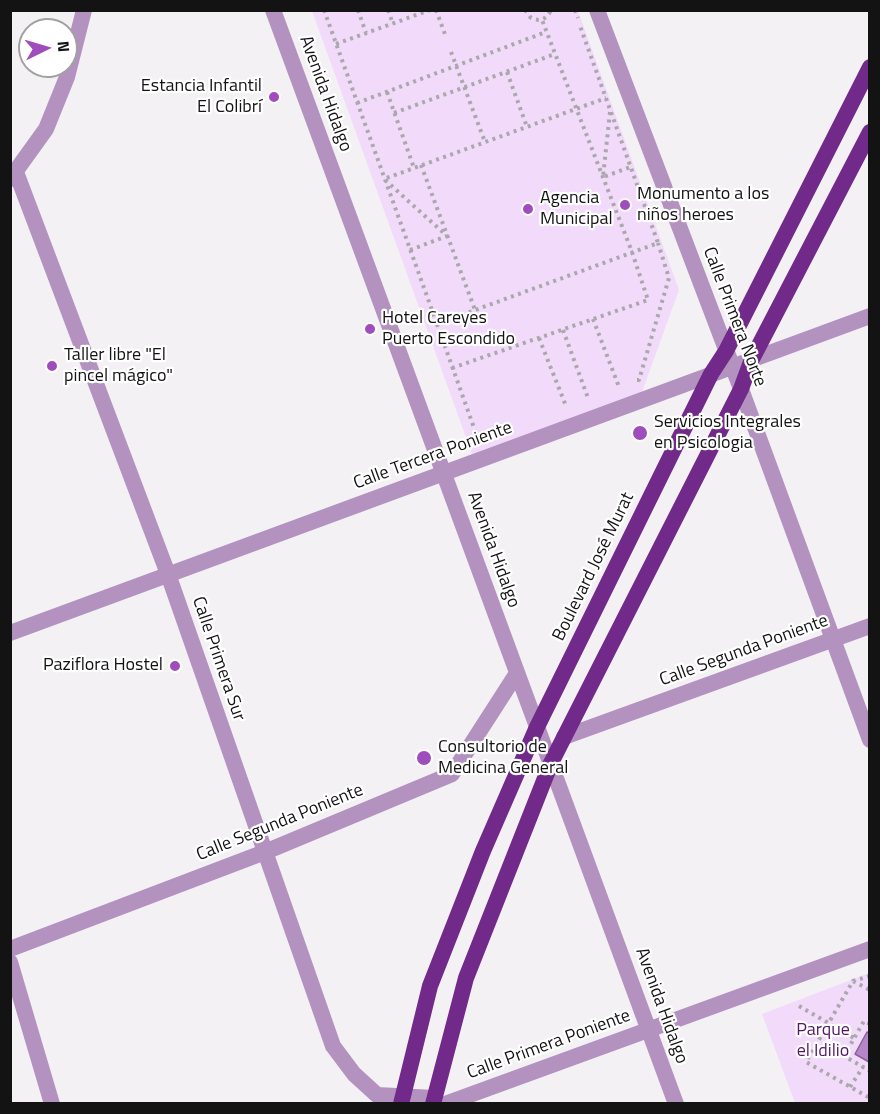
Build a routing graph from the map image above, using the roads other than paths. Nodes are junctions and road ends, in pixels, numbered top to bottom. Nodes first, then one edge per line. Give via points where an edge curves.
1 (84, 10) edge
2 (273, 10) edge
3 (597, 10) edge
4 (870, 67) edge
5 (870, 132) edge
6 (13, 176) edge
7 (870, 316) edge
8 (729, 359) junction
9 (752, 359) junction
10 (711, 374) junction
11 (741, 389) junction
12 (443, 473) junction
13 (168, 574) junction
14 (870, 626) edge
15 (10, 633) edge
16 (832, 640) junction
17 (517, 673) junction
18 (537, 727) junction
19 (564, 738) junction
20 (870, 740) edge
21 (550, 763) junction
22 (264, 852) junction
23 (10, 949) edge
24 (870, 949) edge
25 (10, 962) edge
26 (649, 1029) junction
27 (401, 1100) edge
28 (437, 1102) edge
29 (52, 1104) edge
30 (676, 1104) edge

1 - 6 street via 67,77 46,129
2 - 12 street, Avenida Hidalgo
3 - 8 street, Calle Primera Norte
4 - 8 highway, Boulevard José Murat
5 - 9 highway
6 - 13 street, Calle Primera Sur
7 - 9 street
8 - 9 street
8 - 10 highway, Boulevard José Murat
8 - 11 street, Calle Primera Norte
9 - 11 highway
10 - 12 street, Calle Tercera Poniente
10 - 18 highway, Boulevard José Murat
11 - 16 street, Calle Primera Norte
11 - 19 highway
12 - 13 street, Calle Tercera Poniente
12 - 17 street, Avenida Hidalgo
13 - 15 street, Calle Tercera Poniente
13 - 22 street, Calle Primera Sur
14 - 16 street, Calle Segunda Poniente
16 - 19 street, Calle Segunda Poniente
16 - 20 street, Calle Primera Norte
17 - 18 street, Avenida Hidalgo
17 - 22 street, Calle Segunda Poniente via 452,774
18 - 21 street, Avenida Hidalgo
18 - 27 highway, Boulevard José Murat via 430,986
19 - 21 highway
21 - 26 street, Avenida Hidalgo
21 - 28 highway via 466,978
22 - 23 street, Calle Segunda Poniente
22 - 27 street, Calle Primera Sur via 333,1046 354,1074 377,1095
24 - 26 street, Calle Primera Poniente
25 - 29 street
26 - 28 street, Calle Primera Poniente
26 - 30 street, Avenida Hidalgo
27 - 28 street, Calle Primera Sur

